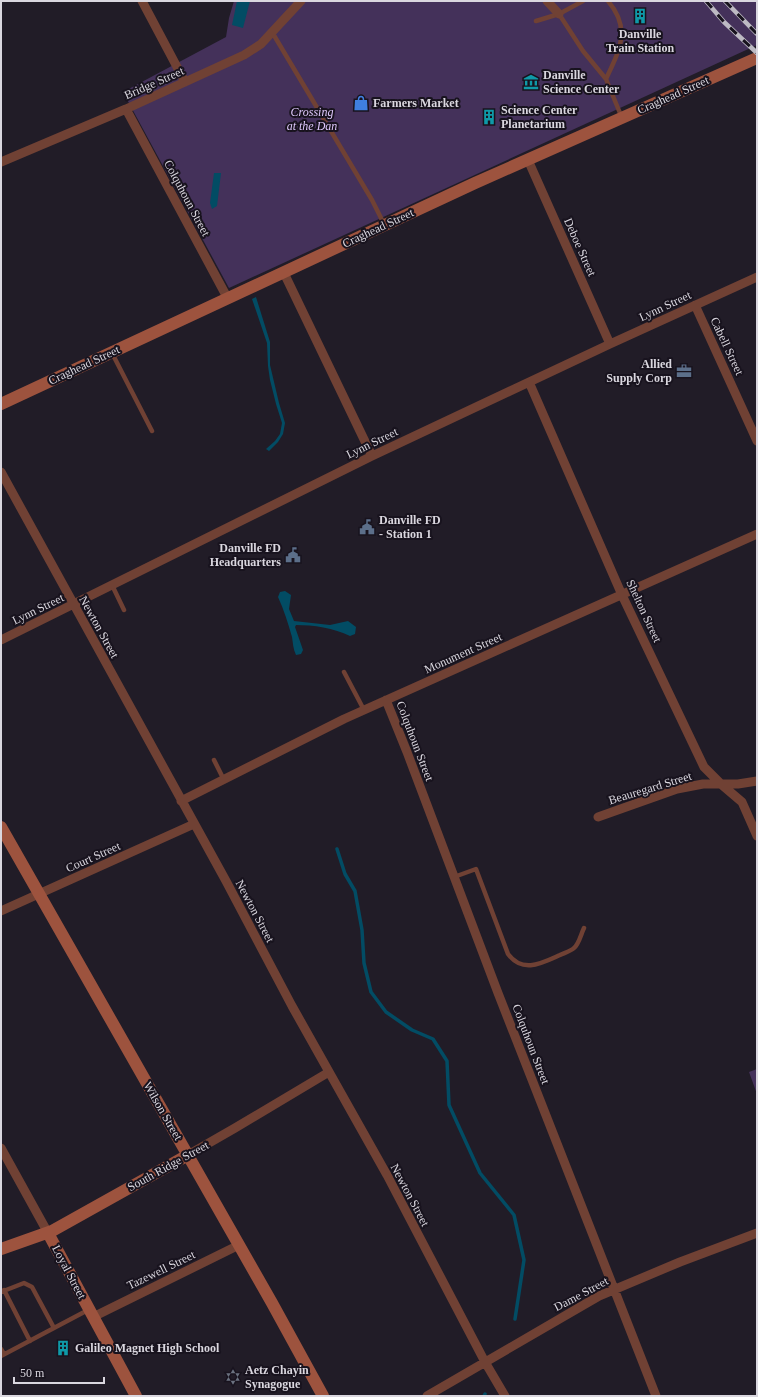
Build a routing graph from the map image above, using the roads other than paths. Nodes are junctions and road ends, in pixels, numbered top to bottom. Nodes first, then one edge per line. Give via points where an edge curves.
1 (142, 1) edge
2 (301, 1) edge
3 (547, 1) edge
4 (583, 1) edge
5 (608, 1) edge
6 (559, 14) junction
7 (536, 21) dead end
8 (272, 32) junction
9 (757, 58) edge
10 (606, 79) junction
11 (185, 82) junction
12 (126, 109) junction
13 (622, 118) junction
14 (528, 160) junction
15 (1, 162) edge
16 (384, 226) junction
17 (284, 273) junction
18 (757, 277) edge
19 (228, 299) junction
20 (695, 305) junction
21 (610, 344) junction
22 (111, 352) junction
23 (529, 382) junction
24 (1, 404) edge
25 (152, 431) dead end
26 (757, 441) edge
27 (372, 456) junction
28 (1, 472) edge
29 (757, 534) edge
30 (112, 585) junction
31 (622, 595) junction
32 (73, 605) junction
33 (124, 610) dead end
34 (1, 640) edge
35 (344, 672) dead end
36 (386, 700) junction
37 (364, 710) junction
38 (214, 760) dead end
39 (224, 780) junction
40 (757, 780) edge
41 (722, 785) junction
42 (181, 801) junction
43 (598, 817) dead end
44 (194, 824) junction
45 (1, 827) edge
46 (757, 836) edge
47 (454, 877) junction
48 (39, 894) junction
49 (1, 911) edge
50 (584, 928) dead end
51 (329, 1072) junction
52 (1, 1148) edge
53 (188, 1155) junction
54 (48, 1233) junction
55 (757, 1233) edge
56 (239, 1245) junction
57 (1, 1249) edge
58 (614, 1290) junction
59 (2, 1291) edge
60 (91, 1313) junction
61 (54, 1328) junction
62 (30, 1341) junction
63 (1, 1349) edge
64 (2, 1355) edge
65 (485, 1362) junction
66 (136, 1396) edge
67 (323, 1396) edge
68 (427, 1396) edge
69 (505, 1396) edge
70 (656, 1396) edge

1 - 11 street
2 - 8 street, Bridge Street
3 - 6 street
4 - 6 lane
5 - 10 lane via 619,18 621,30 618,51
6 - 7 lane
6 - 10 lane via 583,51
8 - 11 street, Bridge Street via 261,44 244,55
8 - 16 lane via 372,200
9 - 13 street, Craghead Street
10 - 13 lane
11 - 12 street, Bridge Street
12 - 15 street, Bridge Street
12 - 19 street, Colquhoun Street
13 - 14 street, Craghead Street
14 - 16 street, Craghead Street
14 - 21 street, Deboe Street
16 - 17 street, Craghead Street
17 - 19 street, Craghead Street
17 - 27 street
18 - 20 street, Lynn Street
19 - 22 street, Craghead Street
20 - 21 street, Lynn Street
20 - 26 street, Cabell Street
21 - 23 street, Lynn Street
22 - 24 street, Craghead Street
22 - 25 lane
23 - 27 street, Lynn Street
23 - 31 street, Shelton Street
27 - 30 street, Lynn Street
28 - 32 street, Newton Street
29 - 31 street, Monument Street
30 - 32 street, Lynn Street
30 - 33 lane
31 - 36 street, Monument Street
31 - 41 street, Shelton Street via 704,768
32 - 34 street, Lynn Street
32 - 42 street, Newton Street
35 - 37 lane
36 - 37 street, Monument Street
36 - 47 street, Colquhoun Street
37 - 39 street, Monument Street
38 - 39 lane
39 - 42 street, Monument Street
40 - 41 street, Beauregard Street
41 - 43 street, Beauregard Street via 703,784 676,789
41 - 46 street, Shelton Street via 742,802
42 - 44 street, Newton Street
44 - 48 street, Court Street
44 - 51 street, Newton Street
45 - 48 street, Wilson Street
47 - 50 lane via 476,869 508,954 524,966 542,964 575,948
47 - 58 street, Colquhoun Street
48 - 49 street, Court Street
48 - 53 street, Wilson Street
51 - 53 street, South Ridge Street
51 - 65 street, Newton Street via 387,1175
52 - 54 street, Loyal Street
53 - 54 street, South Ridge Street
53 - 56 street, Wilson Street
54 - 57 street, South Ridge Street
54 - 60 street, Loyal Street
55 - 58 street, Dame Street
56 - 60 street, Tazewell Street
56 - 67 street, Wilson Street
58 - 65 street, Dame Street via 599,1296
58 - 70 street, Colquhoun Street
59 - 61 lane via 24,1283 32,1287
59 - 62 lane
60 - 61 lane
60 - 66 street, Loyal Street
61 - 62 lane
62 - 64 lane
63 - 64 lane
65 - 68 street, Dame Street
65 - 69 street, Newton Street

